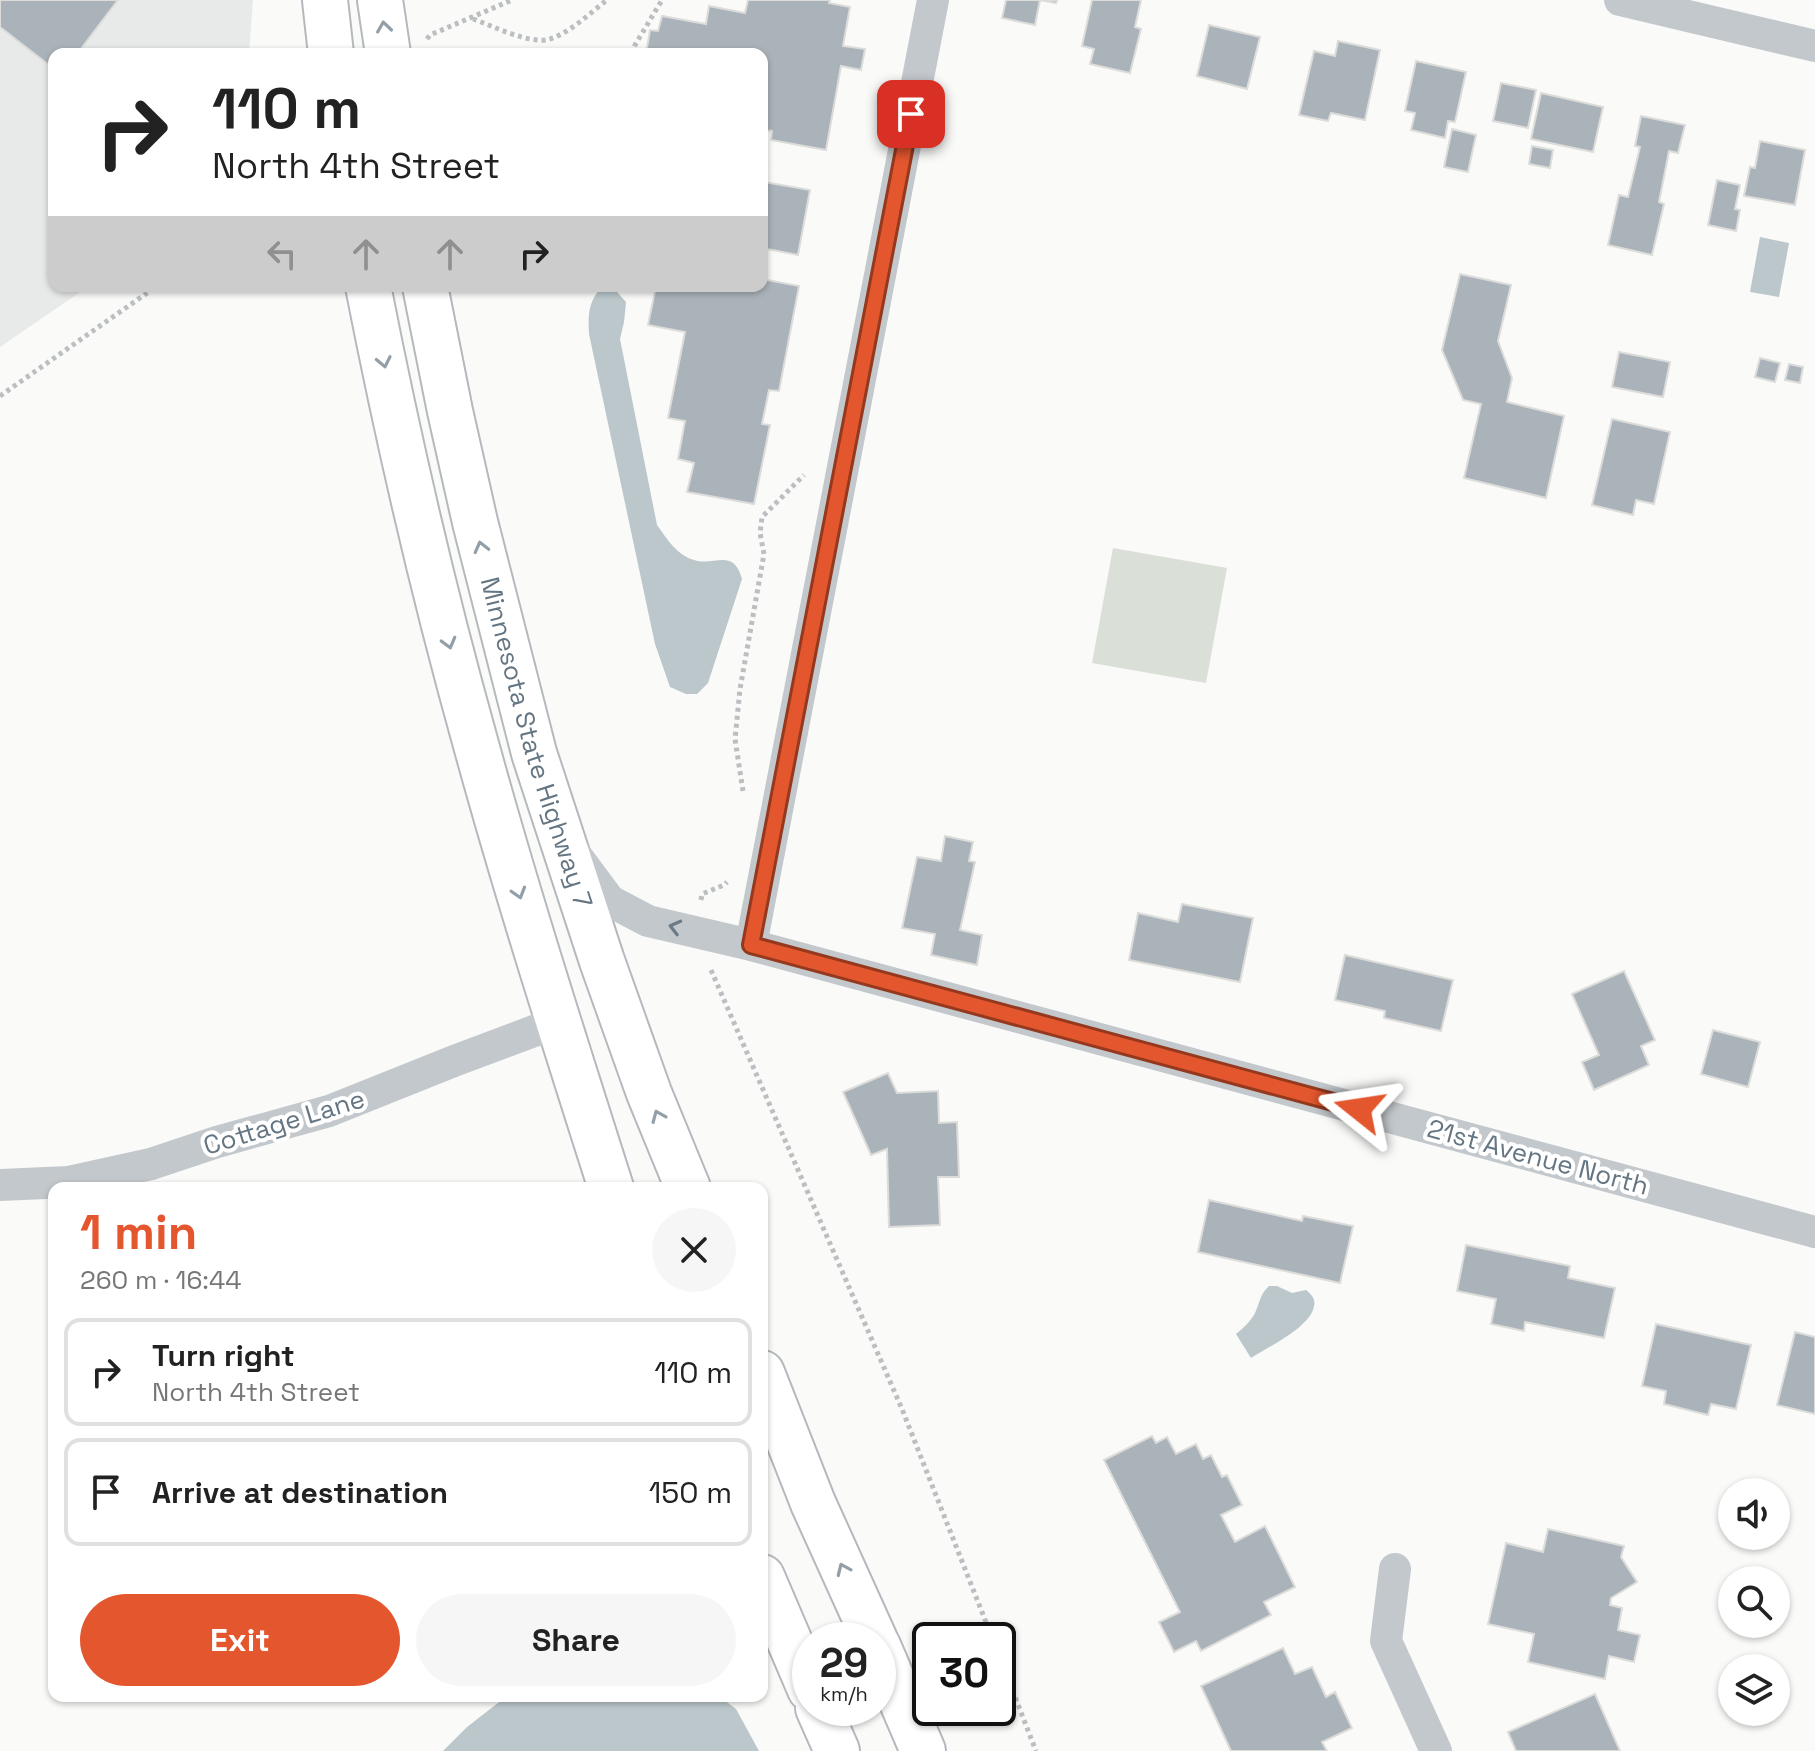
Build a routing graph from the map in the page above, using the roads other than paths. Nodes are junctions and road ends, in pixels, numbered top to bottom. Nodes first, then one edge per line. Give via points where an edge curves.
1 (325, 0) edge
2 (380, 0) edge
3 (933, 0) edge
4 (1620, 0) edge
5 (1815, 46) edge
6 (330, 48) edge
7 (387, 48) edge
8 (369, 292) edge
9 (426, 292) edge
10 (561, 837) junction
11 (751, 945) junction
12 (558, 1022) junction
13 (69, 1182) edge
14 (609, 1182) edge
15 (686, 1182) edge
16 (48, 1183) edge
17 (0, 1185) edge
18 (1815, 1232) edge
19 (768, 1388) edge
20 (1395, 1569) dead end
21 (768, 1591) edge
22 (867, 1622) edge
23 (792, 1647) edge
24 (896, 1688) edge
25 (826, 1726) edge
26 (837, 1751) edge
27 (923, 1751) edge
28 (1436, 1751) edge

1 - 6 highway
7 -> 2 highway
3 - 11 street
4 - 5 street
8 -> 12 highway via 453,660
10 -> 9 highway, Minnesota State Highway 7 via 499,621
11 -> 10 street, 21st Avenue North via 648,921 610,901
15 -> 10 highway, Minnesota State Highway 7 via 649,1093
11 - 18 street, 21st Avenue North
12 - 13 street, Cottage Lane via 329,1111 151,1164
12 - 14 highway
16 - 17 street, Cottage Lane
22 -> 19 highway
20 - 28 street via 1386,1641
21 - 23 highway
24 - 27 highway
25 - 26 highway

